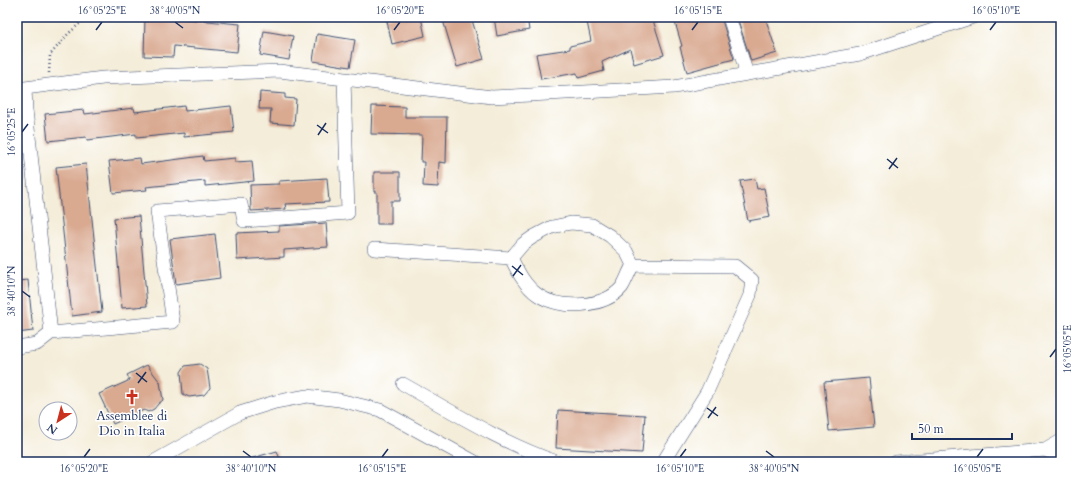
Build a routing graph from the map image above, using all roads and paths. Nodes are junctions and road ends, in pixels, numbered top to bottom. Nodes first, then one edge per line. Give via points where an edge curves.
1 (87, 17) edge
2 (729, 17) edge
3 (973, 17) edge
4 (747, 74) junction
5 (344, 79) junction
6 (49, 85) junction
7 (21, 89) edge
8 (374, 249) dead end
9 (511, 258) junction
10 (633, 265) junction
11 (51, 333) junction
12 (17, 347) edge
13 (403, 384) dead end
14 (1061, 441) edge
15 (1045, 450) junction
16 (1027, 457) edge
17 (1061, 457) edge
18 (152, 462) edge
19 (475, 462) edge
20 (557, 462) edge
21 (663, 462) edge
22 (896, 462) edge

1 - 6 path via 50,55
2 - 4 street
3 - 4 street via 860,54
4 - 5 street via 674,87 492,98
5 - 6 street via 279,71 103,78
5 - 11 street via 348,213 244,221 240,204 157,211 173,322
6 - 7 street
7 - 11 street via 26,110
8 - 9 street
9 - 10 street via 533,237 552,227 571,223 592,225 610,236 626,251
9 - 10 street via 520,276 538,295 559,304 581,304 605,299 622,287
10 - 21 street via 735,266 752,280 750,295 707,392
11 - 12 street via 38,344
13 - 20 street via 498,438 532,454
14 - 15 street
15 - 16 street
15 - 17 street
16 - 22 street
18 - 19 street via 240,413 275,402 307,396 339,400 380,410

